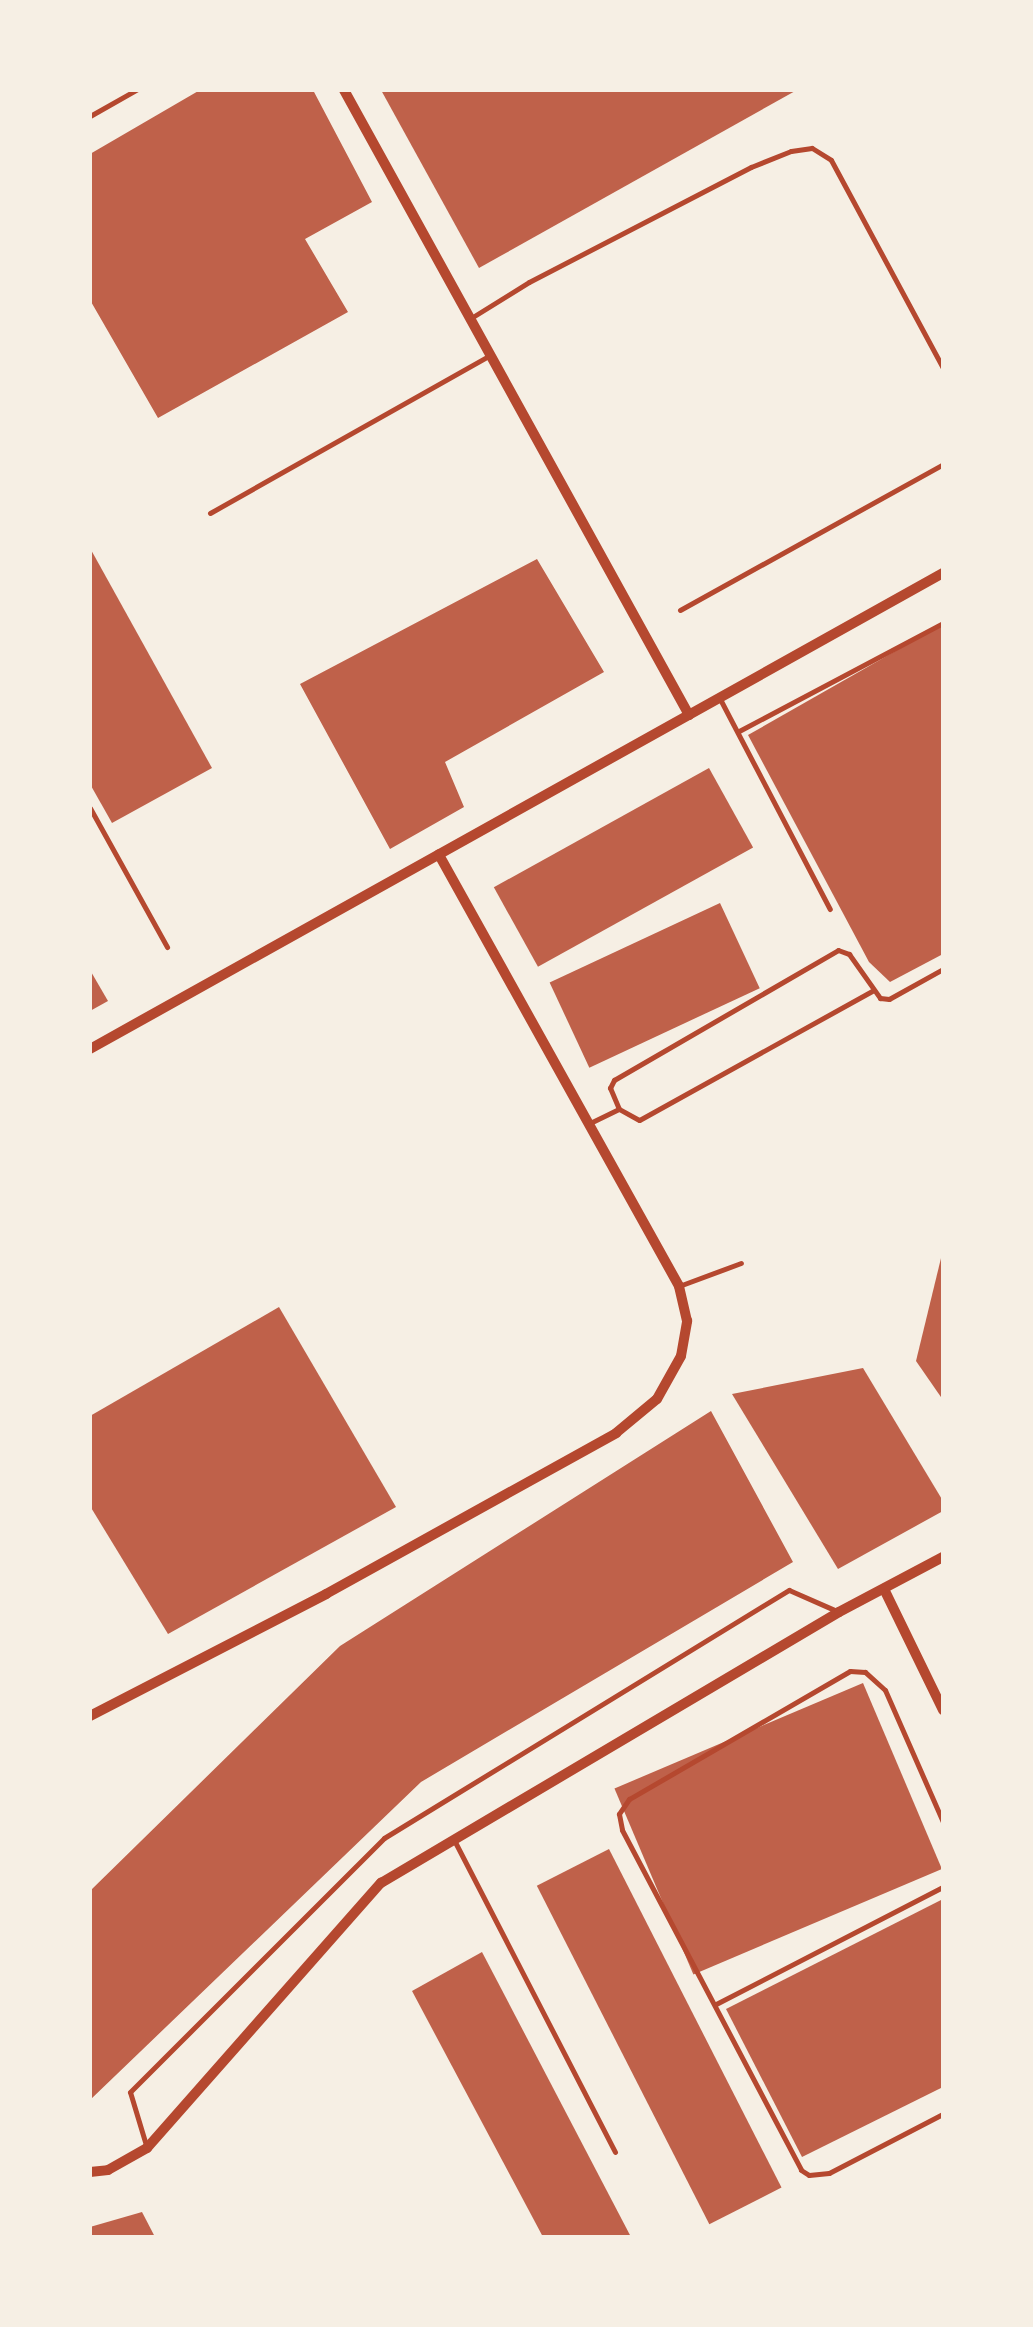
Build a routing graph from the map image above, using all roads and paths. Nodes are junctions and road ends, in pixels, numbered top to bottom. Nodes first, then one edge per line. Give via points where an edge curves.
1 (344, 90) edge
2 (133, 91) edge
3 (90, 116) edge
4 (470, 319) junction
5 (490, 355) junction
6 (943, 368) edge
7 (943, 464) edge
8 (210, 513) dead end
9 (943, 574) edge
10 (680, 610) dead end
11 (943, 623) edge
12 (719, 698) junction
13 (689, 715) junction
14 (739, 731) junction
15 (90, 808) edge
16 (439, 854) junction
17 (830, 909) dead end
18 (167, 947) dead end
19 (943, 969) edge
20 (872, 990) junction
21 (90, 1048) edge
22 (619, 1110) junction
23 (586, 1124) junction
24 (741, 1263) dead end
25 (679, 1286) junction
26 (943, 1557) edge
27 (884, 1590) junction
28 (839, 1612) junction
29 (943, 1710) edge
30 (90, 1716) edge
31 (943, 1822) edge
32 (454, 1840) junction
33 (943, 1887) edge
34 (716, 2004) junction
35 (943, 2114) edge
36 (147, 2148) junction
37 (615, 2152) dead end
38 (90, 2172) edge

1 - 4 street
2 - 3 lane
4 - 5 street
4 - 6 lane via 752,168 812,148 831,160
5 - 8 lane
5 - 13 street
7 - 10 lane
9 - 12 street
11 - 14 lane
12 - 13 street
12 - 14 lane
13 - 16 street
14 - 17 lane
15 - 18 lane
16 - 21 street
16 - 23 street
19 - 20 lane via 889,999
20 - 22 lane via 639,1120
20 - 22 lane via 850,954 838,950 614,1080 610,1088
22 - 23 lane
23 - 25 street
24 - 25 lane
25 - 30 street via 687,1321 681,1356 657,1399 628,1426
26 - 27 street
27 - 28 street
27 - 29 street
28 - 32 street
28 - 36 lane via 788,1590 384,1838 130,2092
31 - 34 lane via 884,1690 866,1672 838,1674 629,1799 619,1814 622,1830
32 - 36 street via 381,1883
32 - 37 lane
33 - 34 lane
34 - 35 lane via 795,2162 810,2175 828,2173
36 - 38 street via 108,2170

